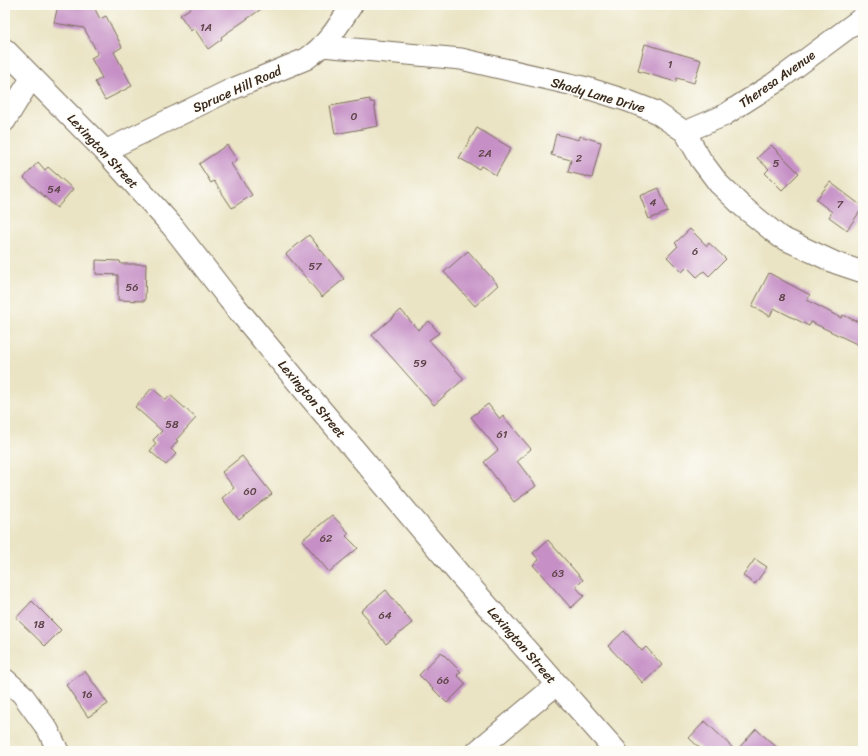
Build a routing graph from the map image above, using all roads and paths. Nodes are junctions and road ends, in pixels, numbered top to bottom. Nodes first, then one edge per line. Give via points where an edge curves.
1 (352, 5) edge
2 (863, 17) edge
3 (322, 46) junction
4 (5, 50) edge
5 (32, 77) junction
6 (5, 121) edge
7 (685, 132) junction
8 (105, 151) junction
9 (863, 272) edge
10 (5, 679) edge
11 (556, 685) junction
12 (58, 751) edge
13 (477, 751) edge
14 (616, 751) edge

1 - 3 street, Spruce Hill Road via 329,40
2 - 7 street, Theresa Avenue via 740,105 706,124
3 - 7 street, Shady Lane Drive via 461,59 587,88 654,111
3 - 8 street, Spruce Hill Road via 306,59 230,90
4 - 5 street, Lexington Street
5 - 6 street
5 - 8 street, Lexington Street
7 - 9 street, Shady Lane Drive via 718,184 780,237 836,263
8 - 11 street, Lexington Street via 173,227 316,404
10 - 12 street via 22,694 48,730
11 - 13 street
11 - 14 street, Lexington Street

